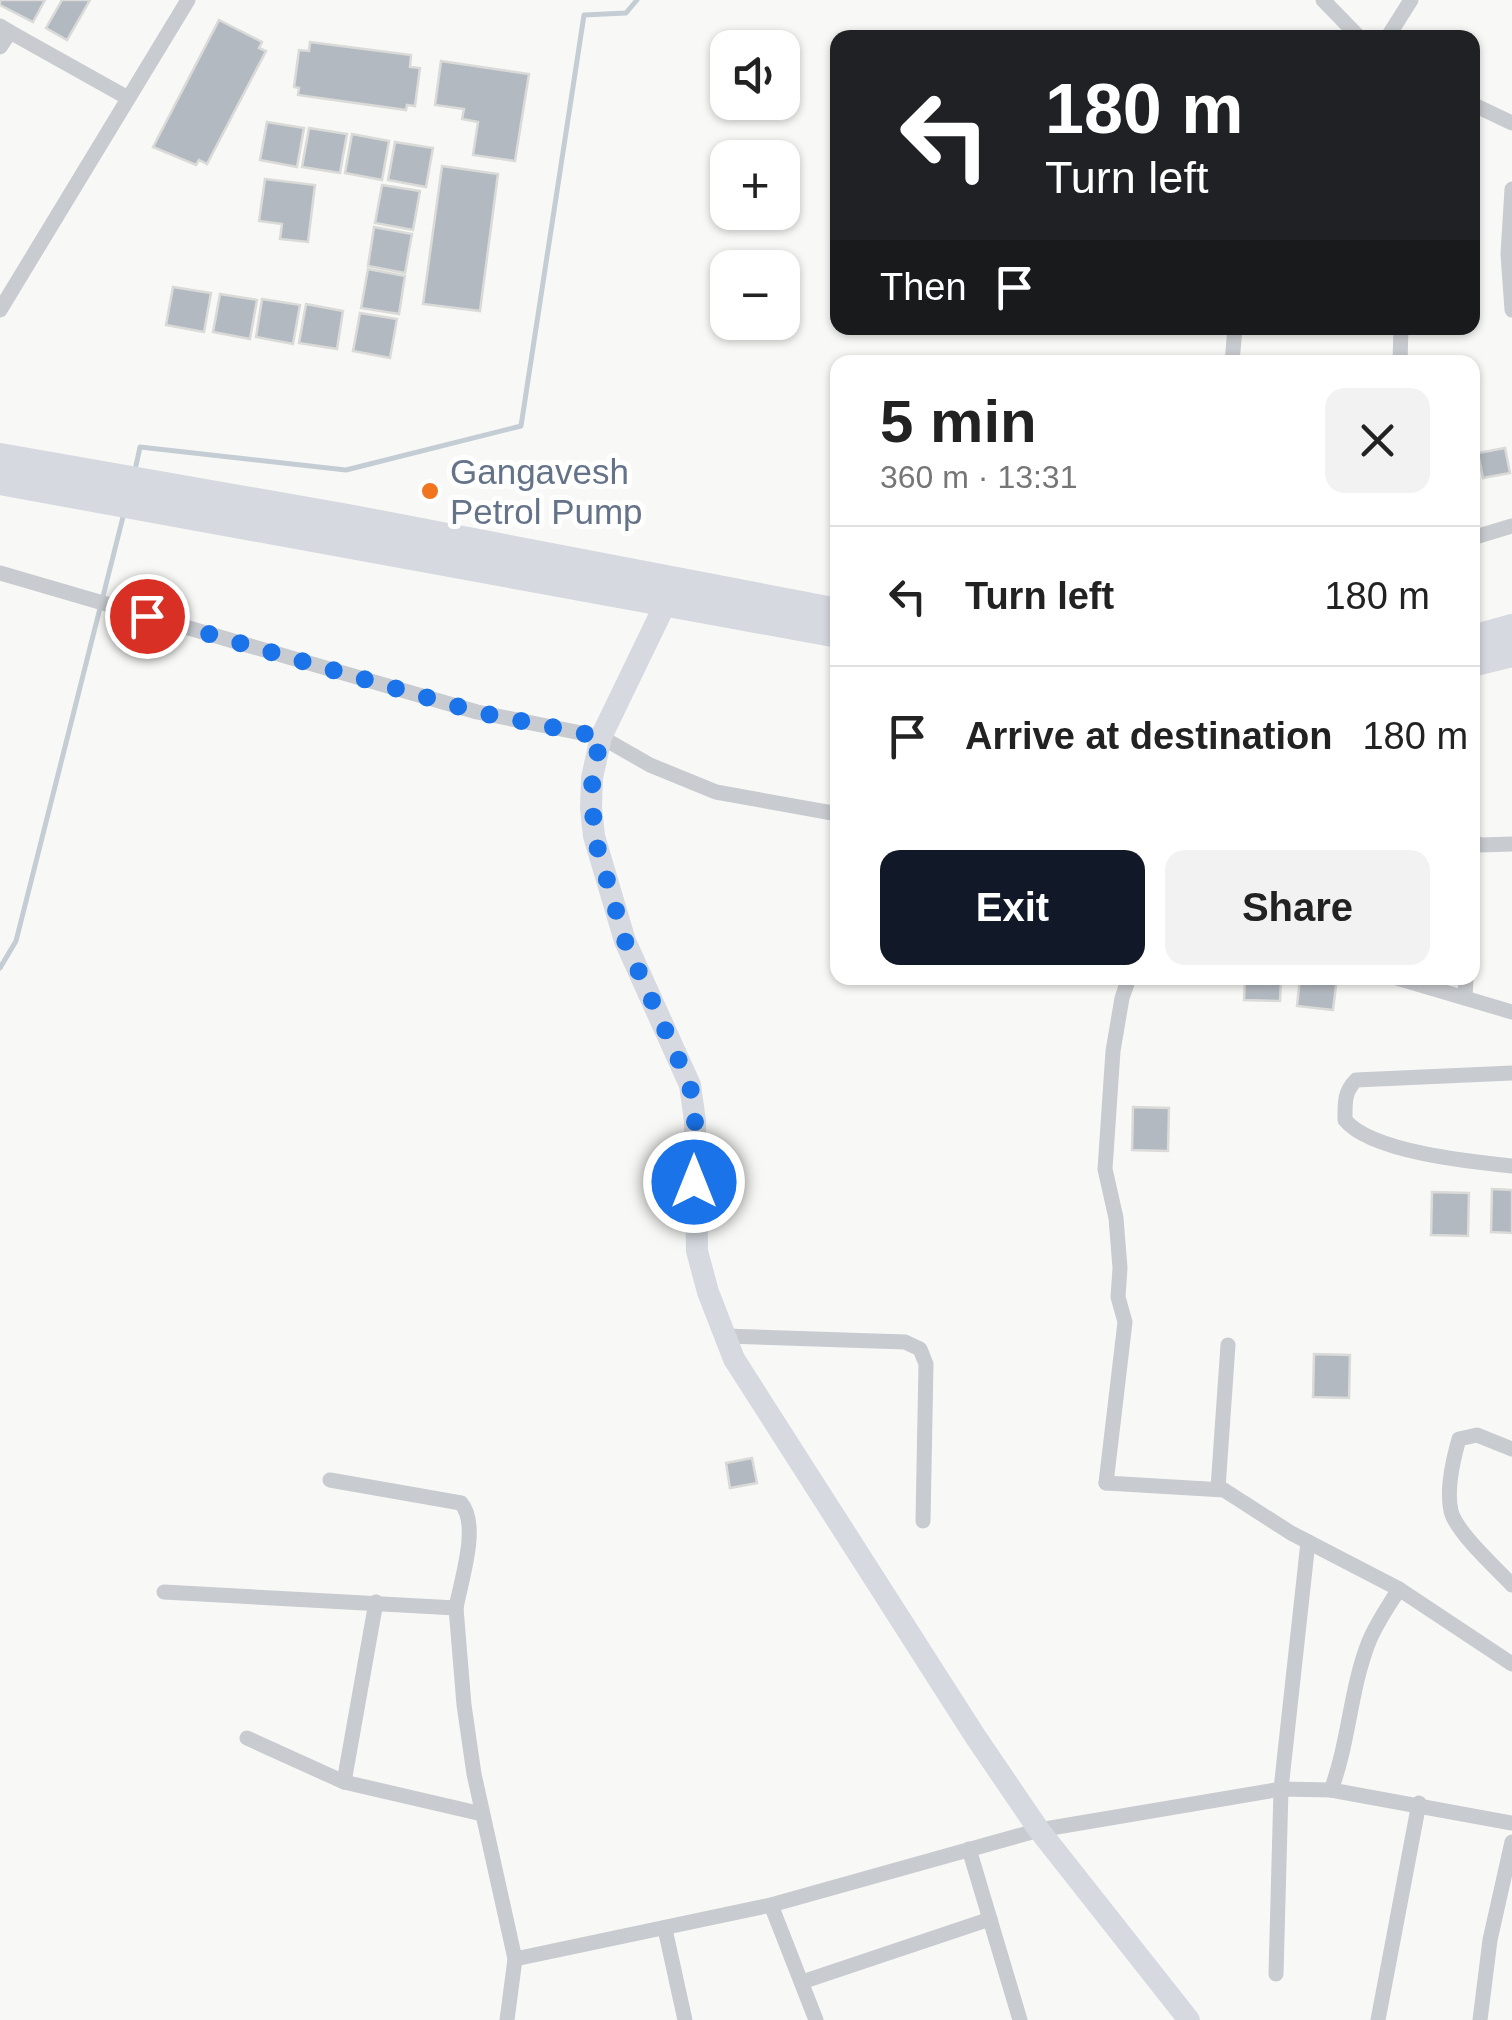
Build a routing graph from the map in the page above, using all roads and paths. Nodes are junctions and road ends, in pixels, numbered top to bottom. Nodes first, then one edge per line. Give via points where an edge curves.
1 (188, 0) edge
2 (1323, 0) edge
3 (1411, 0) edge
4 (5, 29) edge
5 (1352, 30) edge
6 (1391, 30) edge
7 (0, 47) edge
8 (128, 98) junction
9 (1480, 108) edge
10 (1512, 123) edge
11 (1512, 189) edge
12 (0, 310) edge
13 (1512, 310) edge
14 (0, 456) edge
15 (0, 481) edge
16 (1512, 526) edge
17 (1480, 536) edge
18 (0, 572) edge
19 (671, 592) junction
20 (830, 611) edge
21 (1512, 628) edge
22 (830, 632) edge
23 (1480, 637) edge
24 (1512, 652) edge
25 (1480, 661) edge
26 (601, 737) junction
27 (830, 813) edge
28 (1512, 844) edge
29 (1480, 845) edge
30 (1127, 985) edge
31 (1421, 985) edge
32 (1466, 985) edge
33 (1465, 998) junction
34 (1512, 1012) edge
35 (1512, 1073) edge
36 (1512, 1166) edge
37 (725, 1336) junction
38 (1228, 1345) dead end
39 (1512, 1449) edge
40 (330, 1480) dead end
41 (1218, 1488) junction
42 (922, 1521) dead end
43 (1308, 1542) junction
44 (1512, 1586) edge
45 (1399, 1589) junction
46 (164, 1592) dead end
47 (376, 1602) junction
48 (456, 1608) junction
49 (1512, 1664) edge
50 (247, 1738) dead end
51 (344, 1782) junction
52 (1281, 1789) junction
53 (1331, 1790) junction
54 (1419, 1804) junction
55 (482, 1814) junction
56 (1512, 1823) edge
57 (1039, 1830) junction
58 (1512, 1842) edge
59 (970, 1849) junction
60 (771, 1904) junction
61 (990, 1920) junction
62 (665, 1929) junction
63 (516, 1959) junction
64 (1276, 1974) dead end
65 (802, 1982) junction
66 (507, 2020) edge
67 (685, 2020) edge
68 (816, 2020) edge
69 (1020, 2020) edge
70 (1189, 2020) edge
71 (1378, 2020) edge
72 (1480, 2020) edge

1 - 8 street
2 - 5 street
3 - 6 street
4 - 7 street
4 - 8 street
8 - 12 street
9 - 10 street
11 - 13 street
14 - 19 highway via 348,518
15 - 19 highway
16 - 17 street
18 - 26 street via 477,712
19 - 20 highway
19 - 22 highway
19 - 26 street
21 - 23 highway
24 - 25 highway
26 - 27 street via 650,766 716,792
26 - 37 street via 592,778 594,836 625,941 690,1085 696,1251
28 - 29 street
30 - 41 street via 1113,1051 1105,1169 1125,1322 1106,1479
31 - 33 street
32 - 33 street
33 - 34 street
35 - 36 street via 1356,1080 1344,1100 1346,1120 1363,1134 1413,1151
37 - 42 street via 905,1342 920,1349 926,1364
37 - 57 street
38 - 41 street
39 - 44 street via 1477,1435 1459,1439 1451,1510
40 - 48 street via 462,1503 471,1529
41 - 43 street
43 - 45 street
43 - 52 street
45 - 49 street
45 - 53 street via 1369,1639
46 - 47 street
47 - 48 street
47 - 51 street
48 - 55 street
50 - 51 street
51 - 55 street
52 - 53 street
52 - 57 street
52 - 64 street
53 - 54 street
54 - 56 street
54 - 71 street
55 - 63 street
57 - 59 street
57 - 70 street
58 - 72 street
59 - 60 street
59 - 61 street
60 - 62 street
60 - 65 street
61 - 65 street
61 - 69 street
62 - 63 street
62 - 67 street
63 - 66 street
65 - 68 street

